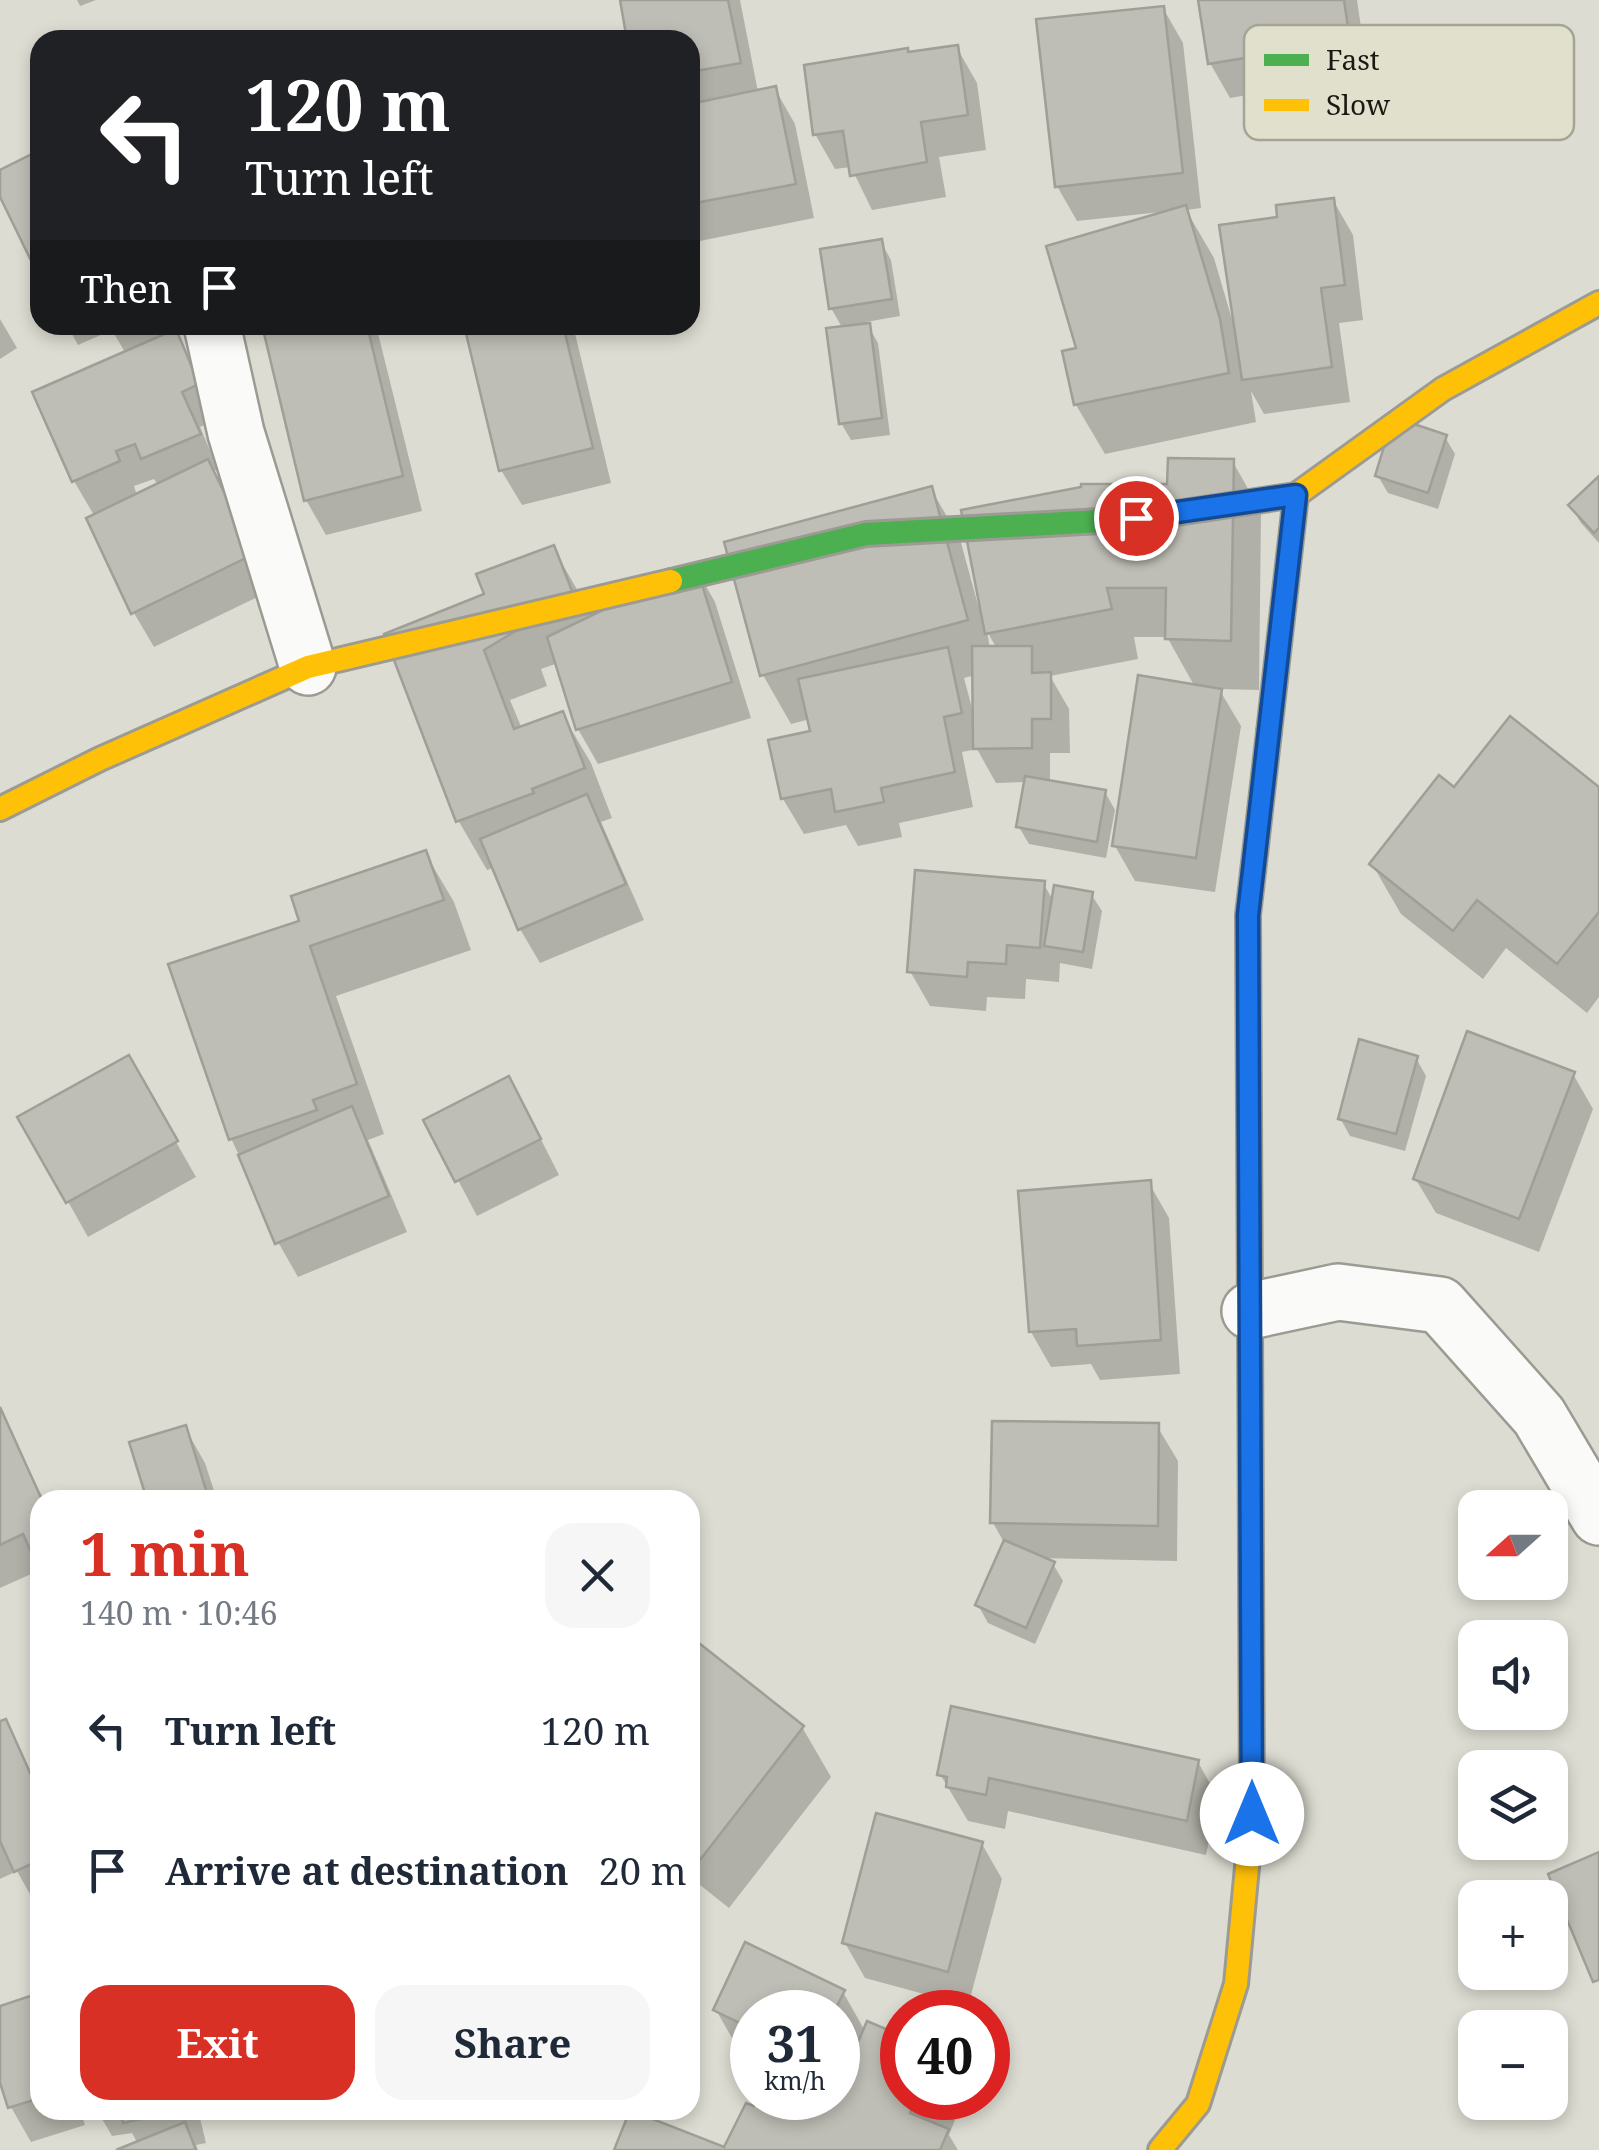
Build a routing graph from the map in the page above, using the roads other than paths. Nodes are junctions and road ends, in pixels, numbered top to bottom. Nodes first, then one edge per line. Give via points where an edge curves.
1 (1599, 303) edge
2 (214, 335) edge
3 (1296, 495) junction
4 (308, 667) junction
5 (0, 809) edge
6 (1250, 1311) junction
7 (1599, 1517) edge
8 (1160, 2150) edge

1 - 3 street via 1443,389
2 - 4 street via 236,433
3 - 4 street via 1136,518 866,534
3 - 6 street via 1248,915
4 - 5 street
6 - 7 street via 1338,1292 1440,1305 1539,1416
6 - 8 street via 1252,1814 1236,1984 1198,2104

